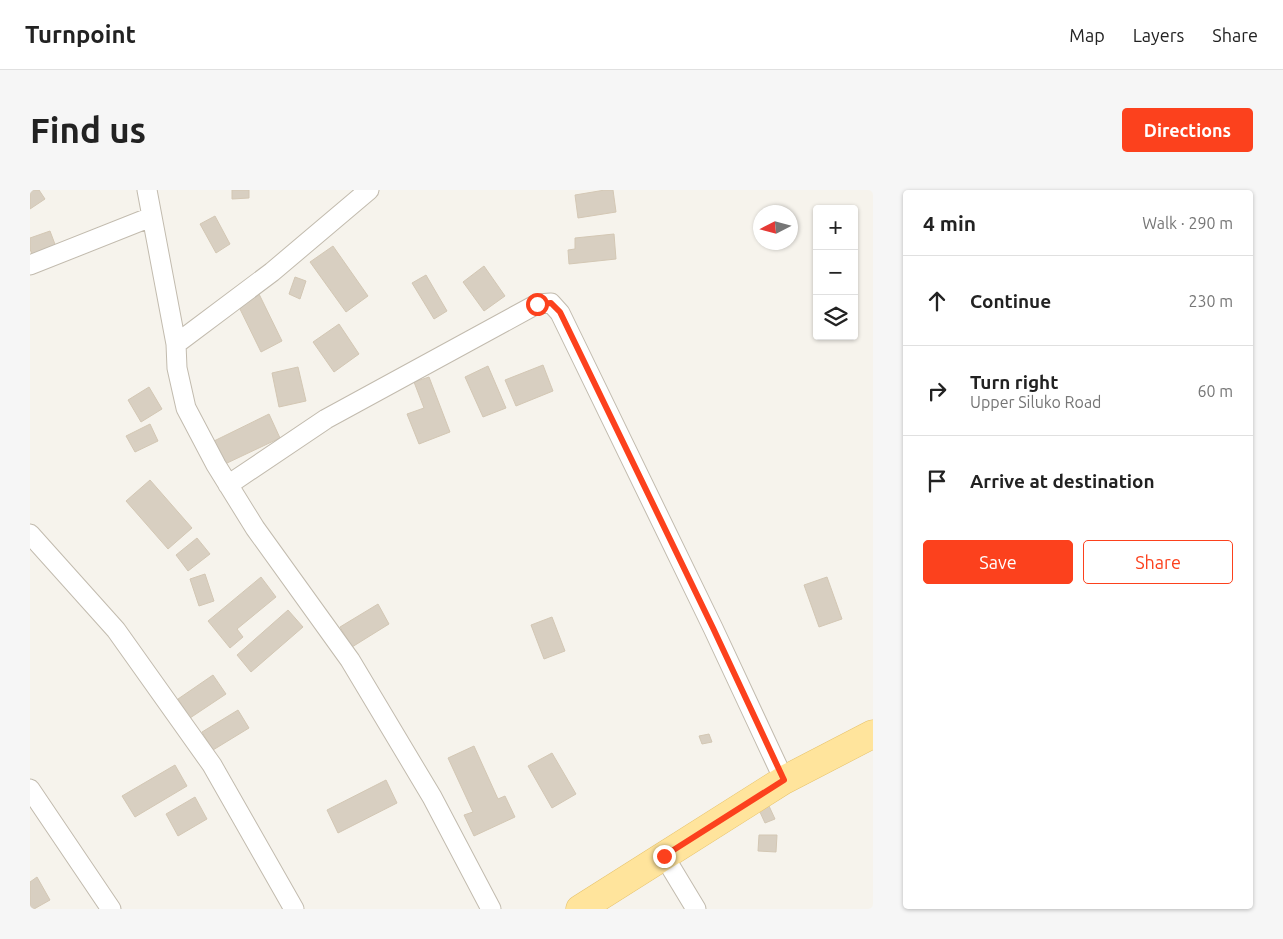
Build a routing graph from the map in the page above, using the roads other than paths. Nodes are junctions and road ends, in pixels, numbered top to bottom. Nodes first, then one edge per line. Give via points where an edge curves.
1 (147, 190) edge
2 (369, 190) edge
3 (151, 216) junction
4 (30, 264) edge
5 (176, 344) junction
6 (228, 485) junction
7 (30, 534) edge
8 (873, 734) edge
9 (784, 780) junction
10 (30, 789) edge
11 (664, 856) junction
12 (111, 909) edge
13 (294, 909) edge
14 (491, 909) edge
15 (580, 909) edge
16 (696, 909) edge

1 - 3 street
2 - 5 street via 272,272
3 - 4 street
3 - 5 street
5 - 6 street via 176,368 186,408
6 - 9 street via 326,419 537,304 551,303 560,312
6 - 14 street via 350,660 432,797
7 - 13 street via 116,630 206,757
8 - 9 main road
9 - 11 main road
10 - 12 street
11 - 15 main road
11 - 16 street

